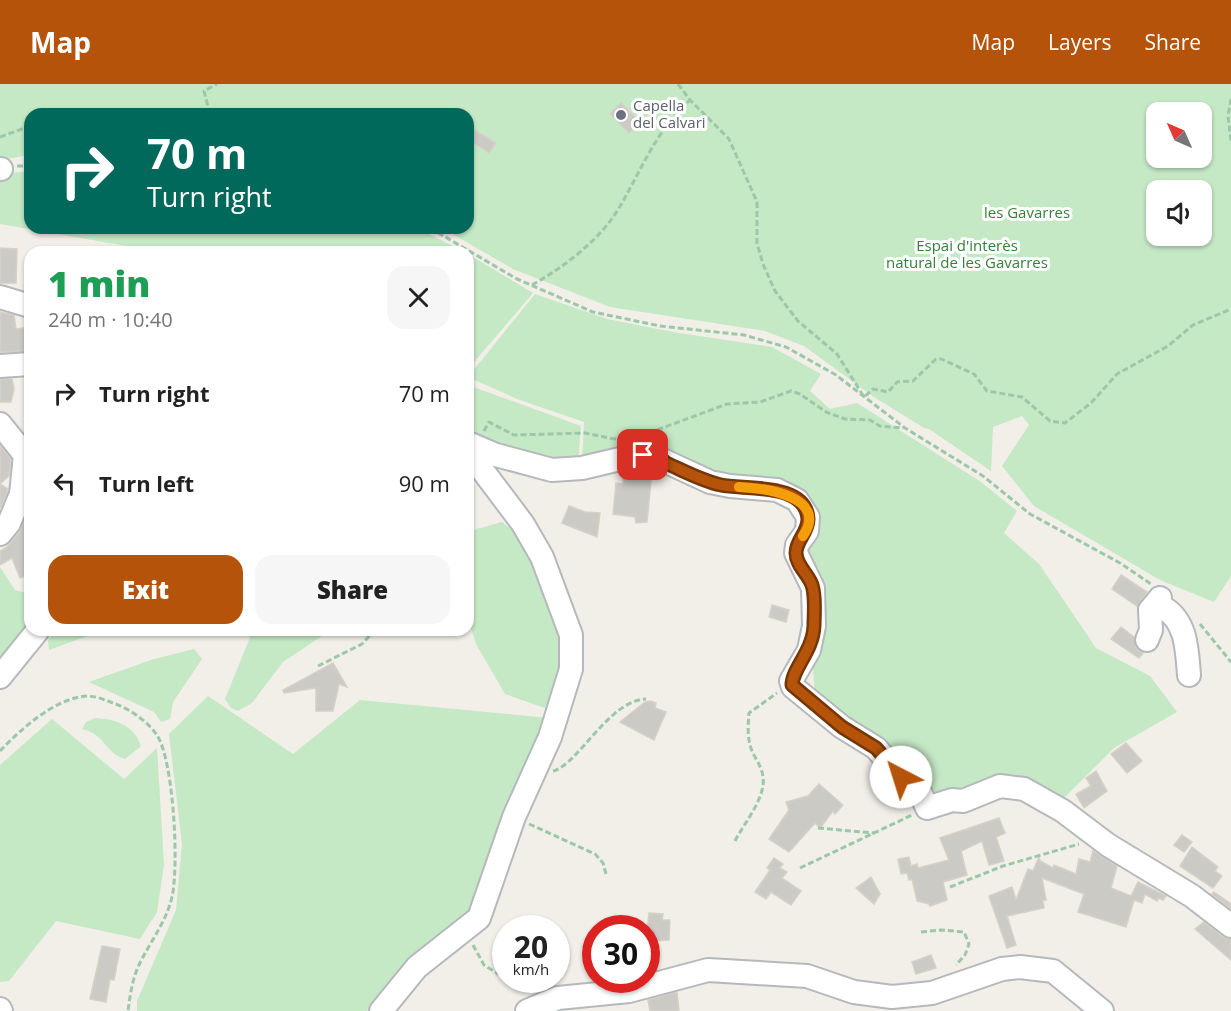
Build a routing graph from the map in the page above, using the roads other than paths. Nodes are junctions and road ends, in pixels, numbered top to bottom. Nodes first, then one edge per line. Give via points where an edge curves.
1 (0, 297) edge
2 (24, 304) edge
3 (24, 364) edge
4 (0, 366) edge
5 (0, 424) edge
6 (474, 447) edge
7 (24, 452) edge
8 (474, 452) edge
9 (24, 475) edge
10 (0, 534) edge
11 (33, 636) edge
12 (1147, 640) dead end
13 (1189, 675) dead end
14 (0, 677) edge
15 (1231, 926) edge
16 (381, 1011) edge
17 (527, 1011) edge
18 (1102, 1011) edge

1 - 2 street
3 - 4 street
5 - 7 street
6 - 15 street via 552,470 582,468 637,455 654,456 710,482 777,490 797,500 808,517 807,531 796,553 813,588 814,626 809,651 794,674 792,685 842,727 876,748 920,792 927,808 952,800 963,801 1000,786 1024,789 1053,804
8 - 16 street via 533,539 570,635 571,669 556,720 514,817 483,910 468,929 417,967
9 - 10 street via 21,494
11 - 14 street
12 - 13 street via 1158,602 1178,621 1186,641
17 - 18 street via 564,996 630,991 708,970 807,976 854,992 891,998 932,993 1002,969 1020,967 1053,971

